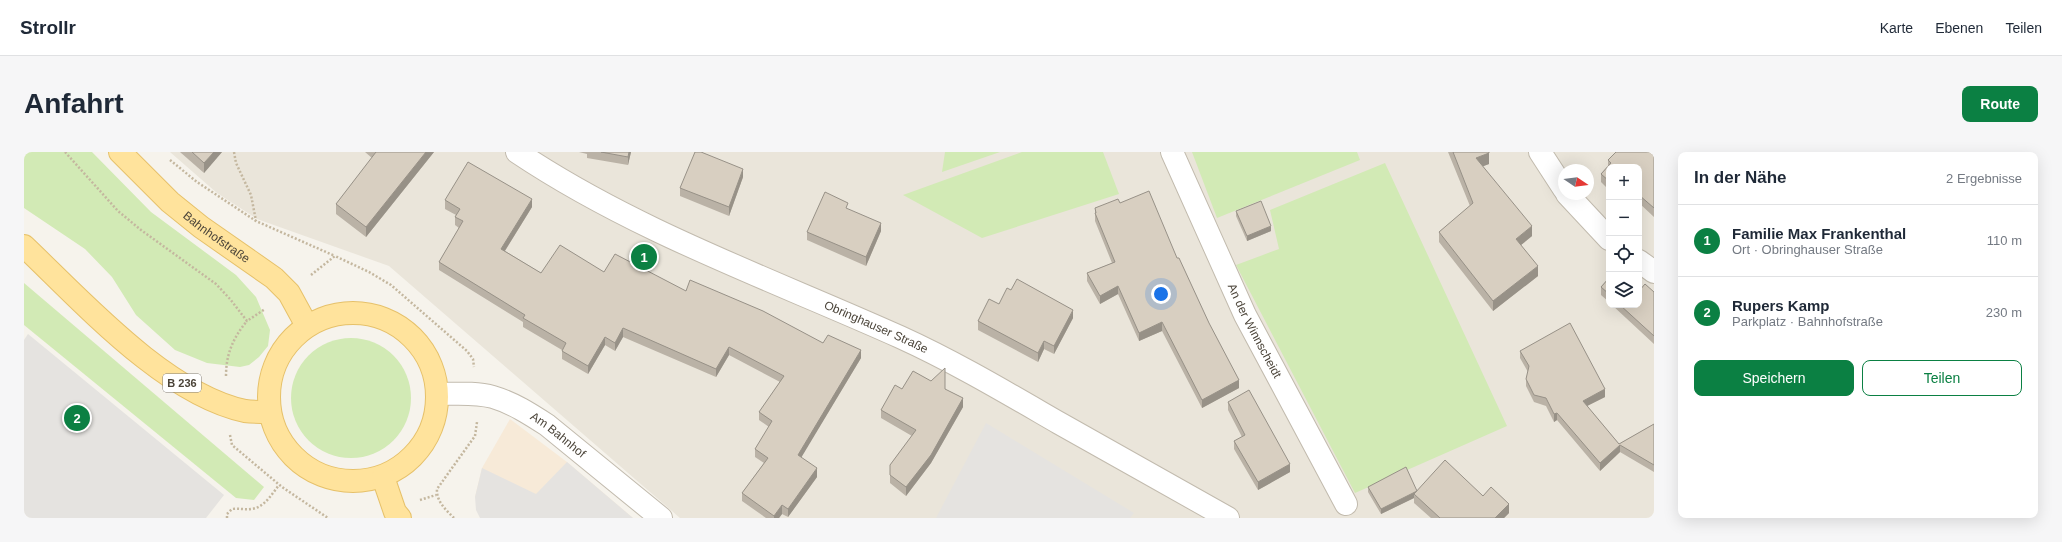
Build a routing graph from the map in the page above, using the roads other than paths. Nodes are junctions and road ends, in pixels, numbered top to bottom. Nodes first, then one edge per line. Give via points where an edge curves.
1 (120, 152) edge
2 (517, 152) edge
3 (1172, 152) edge
4 (1540, 152) edge
5 (1558, 180) edge
6 (1573, 200) edge
7 (1606, 236) edge
8 (24, 246) edge
9 (1642, 263) edge
10 (1654, 272) edge
11 (307, 326) junction
12 (437, 394) junction
13 (269, 412) junction
14 (383, 476) junction
15 (1346, 504) dead end
16 (400, 518) edge
17 (661, 518) edge
18 (1228, 518) edge

1 - 11 main road, Bahnhofstraße via 170,202 274,278 289,293
2 - 18 street, Obringhauser Straße via 548,173 601,202 736,267 902,338 997,388
3 - 15 street, An der Winnscheidt via 1245,315
4 - 5 street
6 - 7 street
8 - 13 main road, B 236 via 109,327 159,369 195,392 245,411
9 - 10 street
11 - 12 main road via 327,317 354,314 381,319 399,327 422,348 430,360 435,374
11 - 13 main road via 287,344 277,361 270,386
12 - 14 main road via 433,421 422,444 405,463
12 - 17 street, Am Bahnhof via 476,394 492,397 527,413 548,425
13 - 14 main road via 278,436 292,456 312,472 334,480 360,482
14 - 16 main road via 395,512

